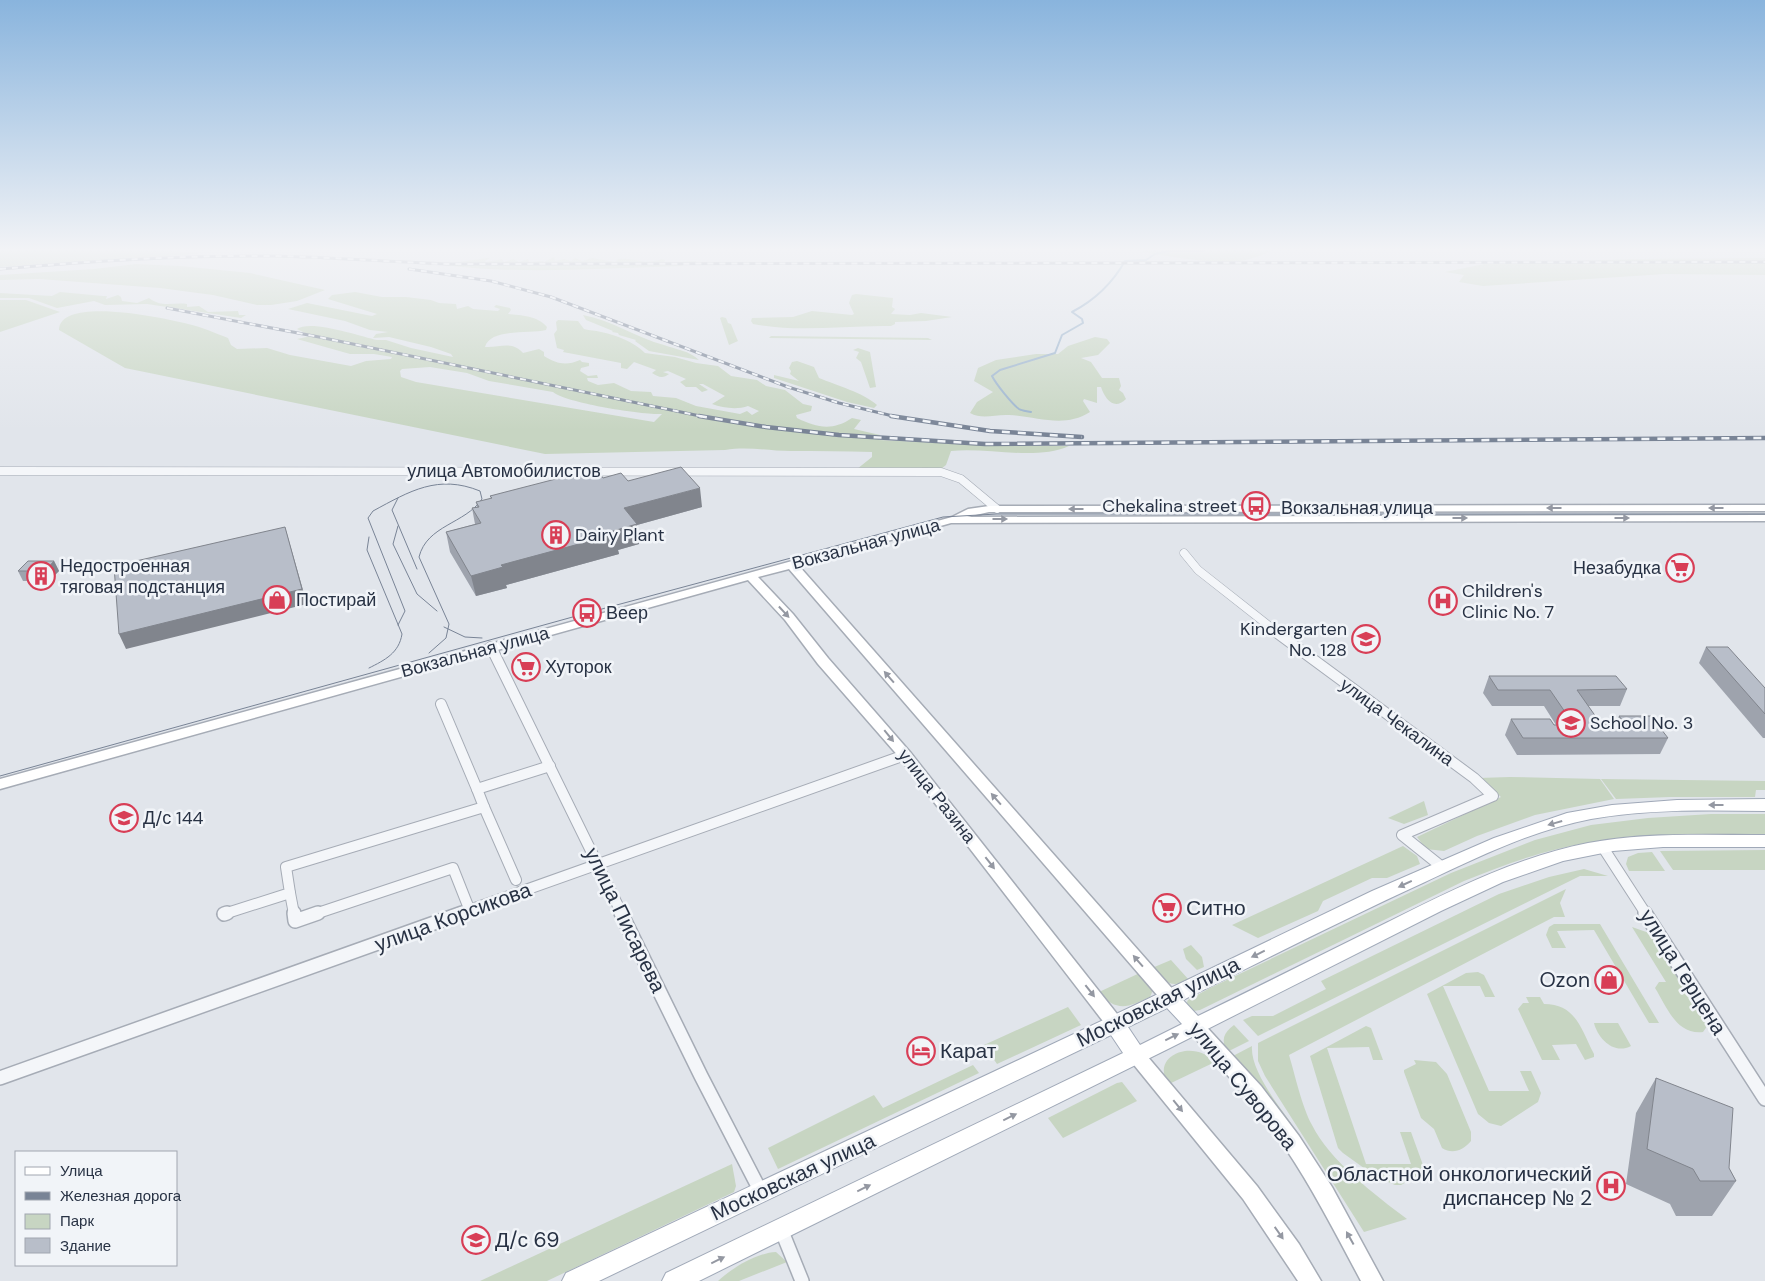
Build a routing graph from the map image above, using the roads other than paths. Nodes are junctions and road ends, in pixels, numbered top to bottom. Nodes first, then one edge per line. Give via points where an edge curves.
1 (0, 471) edge
2 (997, 508) junction
3 (1765, 508) edge
4 (1765, 518) edge
5 (951, 520) junction
6 (1184, 553) dead end
7 (791, 564) junction
8 (751, 576) junction
9 (491, 647) junction
10 (441, 704) dead end
11 (905, 755) junction
12 (550, 766) junction
13 (0, 784) edge
14 (477, 789) junction
15 (1765, 805) edge
16 (484, 807) junction
17 (1765, 841) edge
18 (1602, 846) junction
19 (598, 866) junction
20 (1442, 867) junction
21 (516, 880) dead end
22 (290, 893) junction
23 (470, 911) junction
24 (224, 914) dead end
25 (1170, 998) junction
26 (1115, 1024) junction
27 (1195, 1026) junction
28 (1136, 1055) junction
29 (0, 1078) edge
30 (1765, 1099) edge
31 (761, 1192) junction
32 (781, 1228) junction
33 (574, 1281) edge
34 (674, 1281) edge
35 (802, 1281) edge
36 (1310, 1281) edge
37 (1372, 1281) edge

1 - 2 street, улица Автомобилистов via 941,472 961,479
3 -> 2 main road, Вокзальная улица
2 - 5 main road, Вокзальная улица via 972,511
5 -> 4 main road, Вокзальная улица
5 - 7 main road, Вокзальная улица
6 - 20 street, улица Чекалина via 1198,570 1260,620 1474,778 1493,796 1402,835
7 - 8 main road, Вокзальная улица
25 -> 7 main road
8 - 9 main road, Вокзальная улица
8 -> 11 main road, улица Разина
9 - 12 street, улица Писарева
9 - 13 main road, Вокзальная улица
10 - 14 street
11 - 19 street, улица Корсикова
11 -> 26 main road, улица Разина
12 - 14 street
12 - 19 street, улица Писарева
14 - 16 street
15 -> 20 main road, Московская улица via 1652,806 1587,815 1519,835
16 - 21 street
16 - 22 street via 286,867
17 - 18 main road, Московская улица
18 - 27 main road, Московская улица via 1538,863 1477,885
18 - 30 street, улица Герцена
19 - 23 street, улица Корсикова
19 - 31 street, улица Писарева via 700,1076
20 -> 25 main road, Московская улица
22 - 23 street via 295,921 453,868
22 - 24 street
23 - 29 street, улица Корсикова
25 - 26 main road, Московская улица
25 - 27 main road, улица Суворова
26 - 28 main road
26 - 31 main road, Московская улица
28 -> 27 main road, Московская улица
37 -> 27 main road, улица Суворова via 1325,1194 1292,1142 1254,1092
32 -> 28 main road, Московская улица
28 -> 36 main road via 1246,1188
31 - 33 main road, Московская улица
34 -> 32 main road, Московская улица
32 - 35 street

